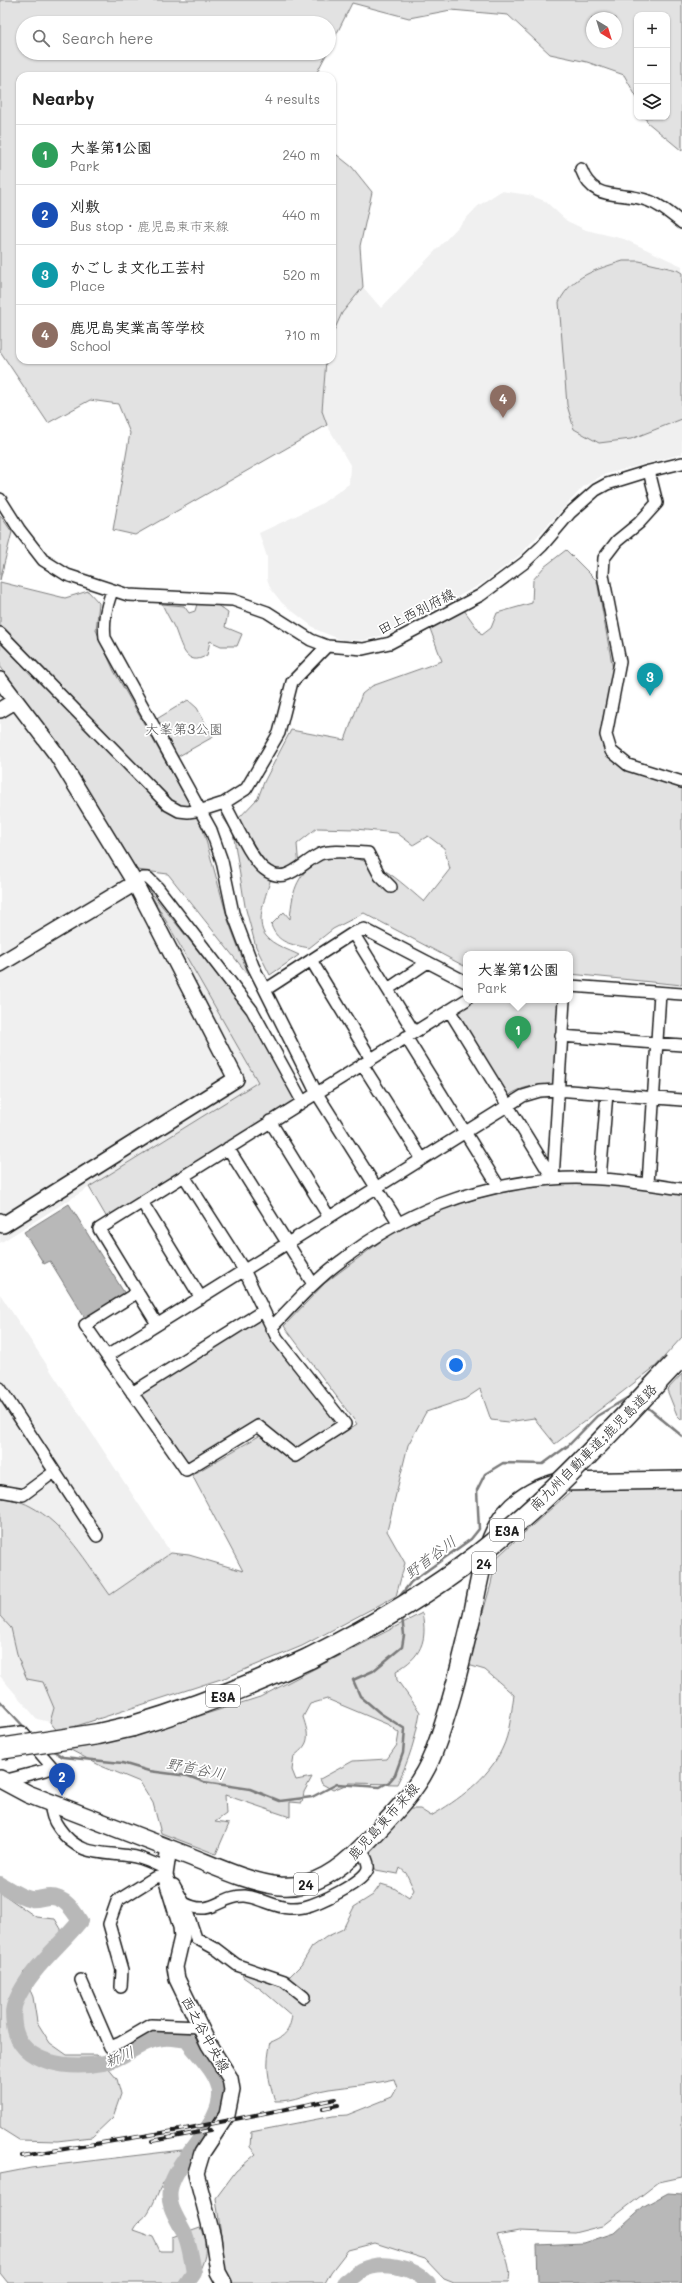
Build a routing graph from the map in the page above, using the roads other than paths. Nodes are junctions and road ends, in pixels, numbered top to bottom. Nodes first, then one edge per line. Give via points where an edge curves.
1 (581, 169) dead end
2 (682, 223) edge
3 (682, 463) edge
4 (649, 471) junction
5 (0, 499) edge
6 (112, 591) junction
7 (0, 633) edge
8 (327, 646) junction
9 (0, 680) edge
10 (15, 700) junction
11 (0, 710) edge
12 (682, 782) edge
13 (224, 803) junction
14 (202, 810) junction
15 (135, 883) junction
16 (391, 887) dead end
17 (353, 933) junction
18 (2, 960) edge
19 (311, 960) junction
20 (428, 962) junction
21 (463, 980) edge
22 (573, 986) edge
23 (388, 989) junction
24 (265, 990) junction
25 (660, 992) junction
26 (682, 994) edge
27 (463, 1002) edge
28 (564, 1003) edge
29 (449, 1010) junction
30 (410, 1034) junction
31 (561, 1036) junction
32 (657, 1043) junction
33 (682, 1045) edge
34 (366, 1061) junction
35 (557, 1090) junction
36 (316, 1092) junction
37 (607, 1094) junction
38 (653, 1098) junction
39 (682, 1100) edge
40 (302, 1101) junction
41 (508, 1104) junction
42 (270, 1121) junction
43 (465, 1132) junction
44 (228, 1148) junction
45 (422, 1159) junction
46 (184, 1176) junction
47 (553, 1179) junction
48 (600, 1179) junction
49 (648, 1184) junction
50 (499, 1187) junction
51 (376, 1188) junction
52 (682, 1190) edge
53 (142, 1202) junction
54 (329, 1216) junction
55 (0, 1221) edge
56 (398, 1222) junction
57 (286, 1243) junction
58 (244, 1270) junction
59 (313, 1284) junction
60 (138, 1292) junction
61 (201, 1298) junction
62 (263, 1311) junction
63 (158, 1324) junction
64 (271, 1328) junction
65 (107, 1356) junction
66 (678, 1359) edge
67 (0, 1388) edge
68 (132, 1393) junction
69 (54, 1472) junction
70 (682, 1480) edge
71 (0, 1491) edge
72 (97, 1536) dead end
73 (0, 1735) edge
74 (0, 1749) edge
75 (2, 1780) edge
76 (51, 1802) junction
77 (169, 1848) junction
78 (360, 1849) junction
79 (166, 1875) junction
80 (184, 1903) junction
81 (81, 1980) dead end
82 (121, 1987) dead end
83 (304, 1997) dead end
84 (201, 2027) junction
85 (224, 2283) edge

1 - 2 street via 586,181 596,190 649,201
3 - 4 street, 田上西別府線
4 - 8 street, 田上西別府線 via 607,484 585,499 524,563 481,595 390,643 363,649
4 - 12 street via 656,503 639,523 617,541 604,558 603,575 620,662 606,735 611,751 628,765
5 - 6 street, 田上西別府線 via 19,529 51,567
6 - 8 street, 田上西別府線 via 157,598 233,600 267,612 312,640
6 - 14 street via 105,612 105,638
7 - 14 street via 168,805 184,812
8 - 13 street via 292,682 279,733 246,789
9 - 10 street
10 - 11 street
10 - 15 street via 57,755
13 - 14 street
13 - 16 street via 255,859 271,874 283,876 292,873 320,854 368,853 380,876
14 - 24 street via 216,845 243,943
15 - 18 street
15 - 40 street via 148,878 158,888 252,1010
15 - 55 street via 236,1079 3,1225
17 - 19 street
17 - 20 street via 364,928
17 - 23 street
19 - 24 street
19 - 34 street
20 - 21 street
20 - 23 street
22 - 25 street
23 - 30 street
24 - 36 street
25 - 26 street
25 - 32 street
27 - 29 street
28 - 31 street
29 - 30 street
29 - 41 street
30 - 34 street
30 - 43 street
31 - 32 street
31 - 35 street
32 - 33 street
32 - 38 street
34 - 36 street
34 - 45 street
35 - 37 street
35 - 41 street via 534,1093
35 - 47 street
36 - 40 street
36 - 51 street
37 - 38 street
37 - 48 street
38 - 39 street
38 - 49 street
40 - 42 street
41 - 43 street
41 - 47 street
42 - 44 street
42 - 54 street
43 - 45 street
43 - 50 street
44 - 46 street
44 - 57 street
45 - 51 street
46 - 53 street
46 - 58 street
47 - 48 street
47 - 50 street
48 - 49 street
49 - 52 street
50 - 56 street via 425,1209
51 - 54 street
51 - 56 street
53 - 60 street via 99,1229
53 - 61 street
54 - 57 street
56 - 59 street via 340,1261
57 - 58 street
57 - 59 street
58 - 61 street
58 - 62 street
59 - 64 street
60 - 63 street
60 - 65 street via 85,1325
61 - 63 street
62 - 64 street
62 - 68 street
63 - 65 street
64 - 68 street via 345,1424 295,1456 258,1426 186,1470
65 - 68 street
66 - 74 highway, 南九州自動車道;鹿児島道路 / E3A, bridge via 598,1445 522,1518 479,1554 390,1616 251,1686 185,1711 90,1736
67 - 69 street
69 - 71 street via 24,1495
69 - 72 street
70 - 78 main road, 鹿児島東市来線 / 24 via 559,1482 544,1485 531,1492 505,1514 488,1548 460,1666 433,1755 412,1791
73 - 75 street via 22,1732 53,1768
75 - 76 main road, 鹿児島東市来線 / 24
76 - 77 main road, 鹿児島東市来線 / 24
76 - 79 street via 50,1811 55,1822 74,1844 89,1852 131,1856
77 - 78 main road, 鹿児島東市来線 / 24 via 238,1875 280,1886 314,1882 345,1864
77 - 79 street, 西之谷中央線
78 - 80 street via 368,1861 368,1870 363,1877 323,1901 303,1908 288,1908 246,1896 236,1897 210,1908 199,1909
79 - 80 street
79 - 82 street via 154,1878 117,1902 109,1924 122,1970
79 - 84 street, 西之谷中央線 via 181,1927 182,1937 175,1967 177,1979
80 - 83 street via 196,1938 237,1965 284,1981
81 - 84 street via 110,2047 152,2024
84 - 85 street, 西之谷中央線 via 209,2045 226,2069 232,2090 227,2115 196,2165 218,2272

